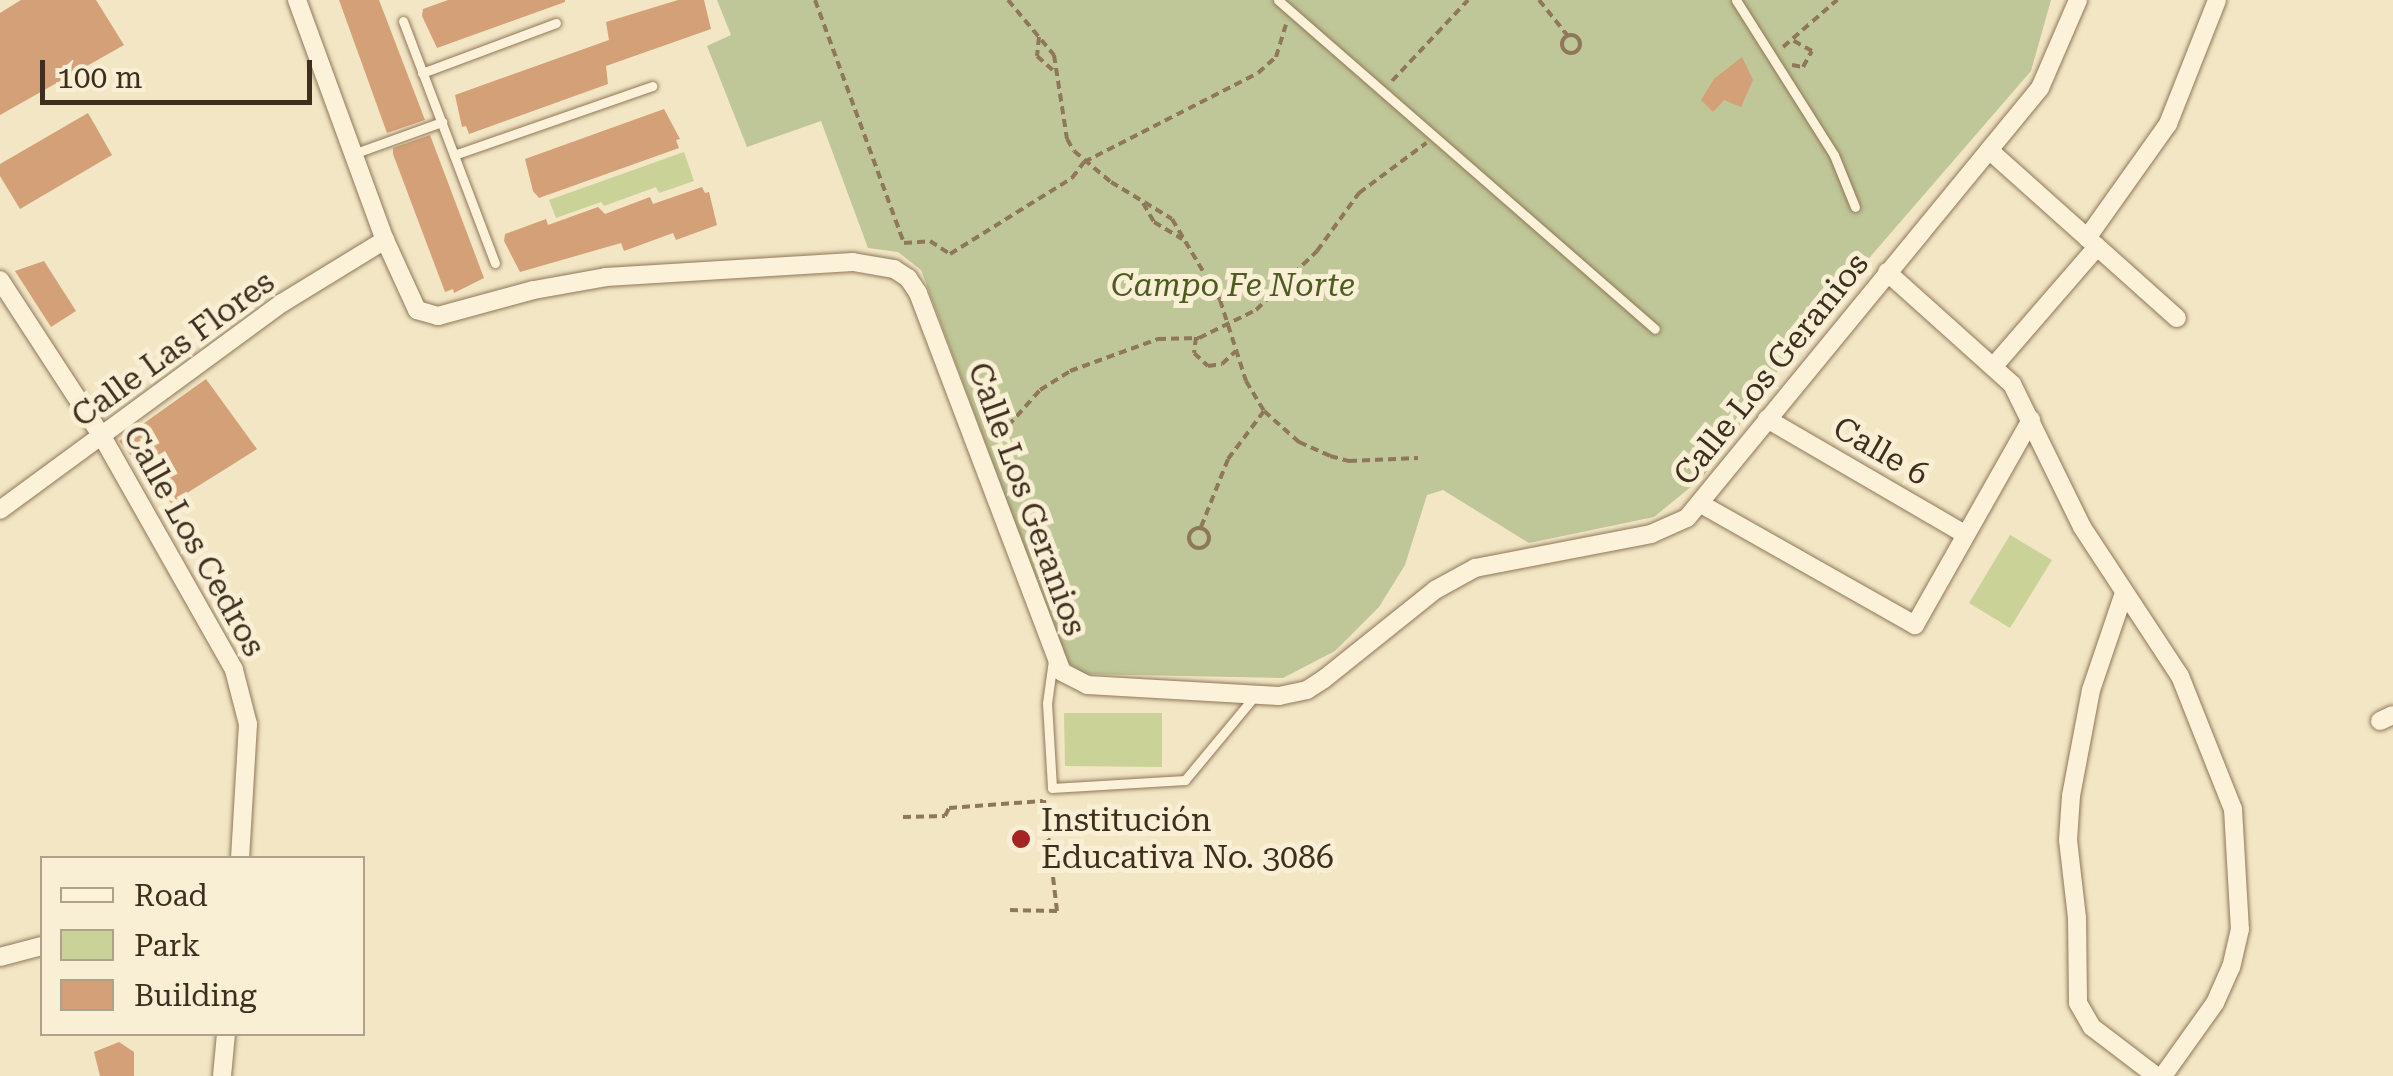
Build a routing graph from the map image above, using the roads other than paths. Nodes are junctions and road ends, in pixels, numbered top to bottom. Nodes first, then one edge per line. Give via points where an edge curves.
1 (297, 0) edge
2 (1278, 0) edge
3 (1736, 0) edge
4 (2078, 0) edge
5 (2218, 0) edge
6 (402, 21) dead end
7 (556, 23) dead end
8 (422, 73) junction
9 (652, 86) dead end
10 (442, 122) junction
11 (1989, 150) junction
12 (352, 154) junction
13 (454, 155) junction
14 (1855, 207) dead end
15 (385, 240) junction
16 (2092, 243) junction
17 (496, 263) dead end
18 (1887, 272) junction
19 (0, 280) edge
20 (2178, 318) dead end
21 (1655, 328) dead end
22 (1993, 367) junction
23 (1767, 418) junction
24 (2031, 420) junction
25 (104, 438) junction
26 (1701, 504) junction
27 (0, 510) edge
28 (1966, 535) junction
29 (2124, 592) junction
30 (1054, 658) junction
31 (1256, 695) junction
32 (240, 856) edge
33 (40, 947) edge
34 (0, 958) edge
35 (226, 1036) edge
36 (222, 1076) edge
37 (2159, 1076) edge

1 - 12 street, Calle Los Geranios
2 - 21 lane
3 - 14 lane via 1834,155
4 - 11 street, Calle Los Geranios via 2040,88
5 - 16 street via 2168,124
6 - 8 lane
7 - 8 lane
8 - 10 lane
9 - 13 lane
10 - 12 lane
10 - 13 lane
11 - 16 street
11 - 18 street, Calle Los Geranios
12 - 15 street, Calle Los Geranios
13 - 17 lane
15 - 25 street, Calle Las Flores via 282,303
15 - 30 street, Calle Los Geranios via 410,300 426,315 438,316 606,278 853,262 901,273 918,293
16 - 20 street
16 - 22 street
18 - 22 street
18 - 23 street, Calle Los Geranios
19 - 25 street, Calle Los Cedros
22 - 24 street via 2012,384
23 - 26 street, Calle Los Geranios
23 - 28 street, Calle 6
24 - 28 street
24 - 29 street via 2052,472
25 - 27 street, Calle Las Flores
25 - 32 street, Calle Los Cedros via 234,670 248,724
26 - 28 street via 1915,624
26 - 31 street, Calle Los Geranios via 1669,529 1475,568 1434,590 1307,690
29 - 37 street via 2091,690 2072,796 2068,840 2078,1003 2092,1028
29 - 37 street via 2180,676 2233,809 2239,869 2240,928 2232,967 2215,1002
30 - 31 street, Calle Los Geranios via 1067,676 1087,685
30 - 31 lane via 1047,704 1052,788 1185,780
33 - 34 street
35 - 36 street

